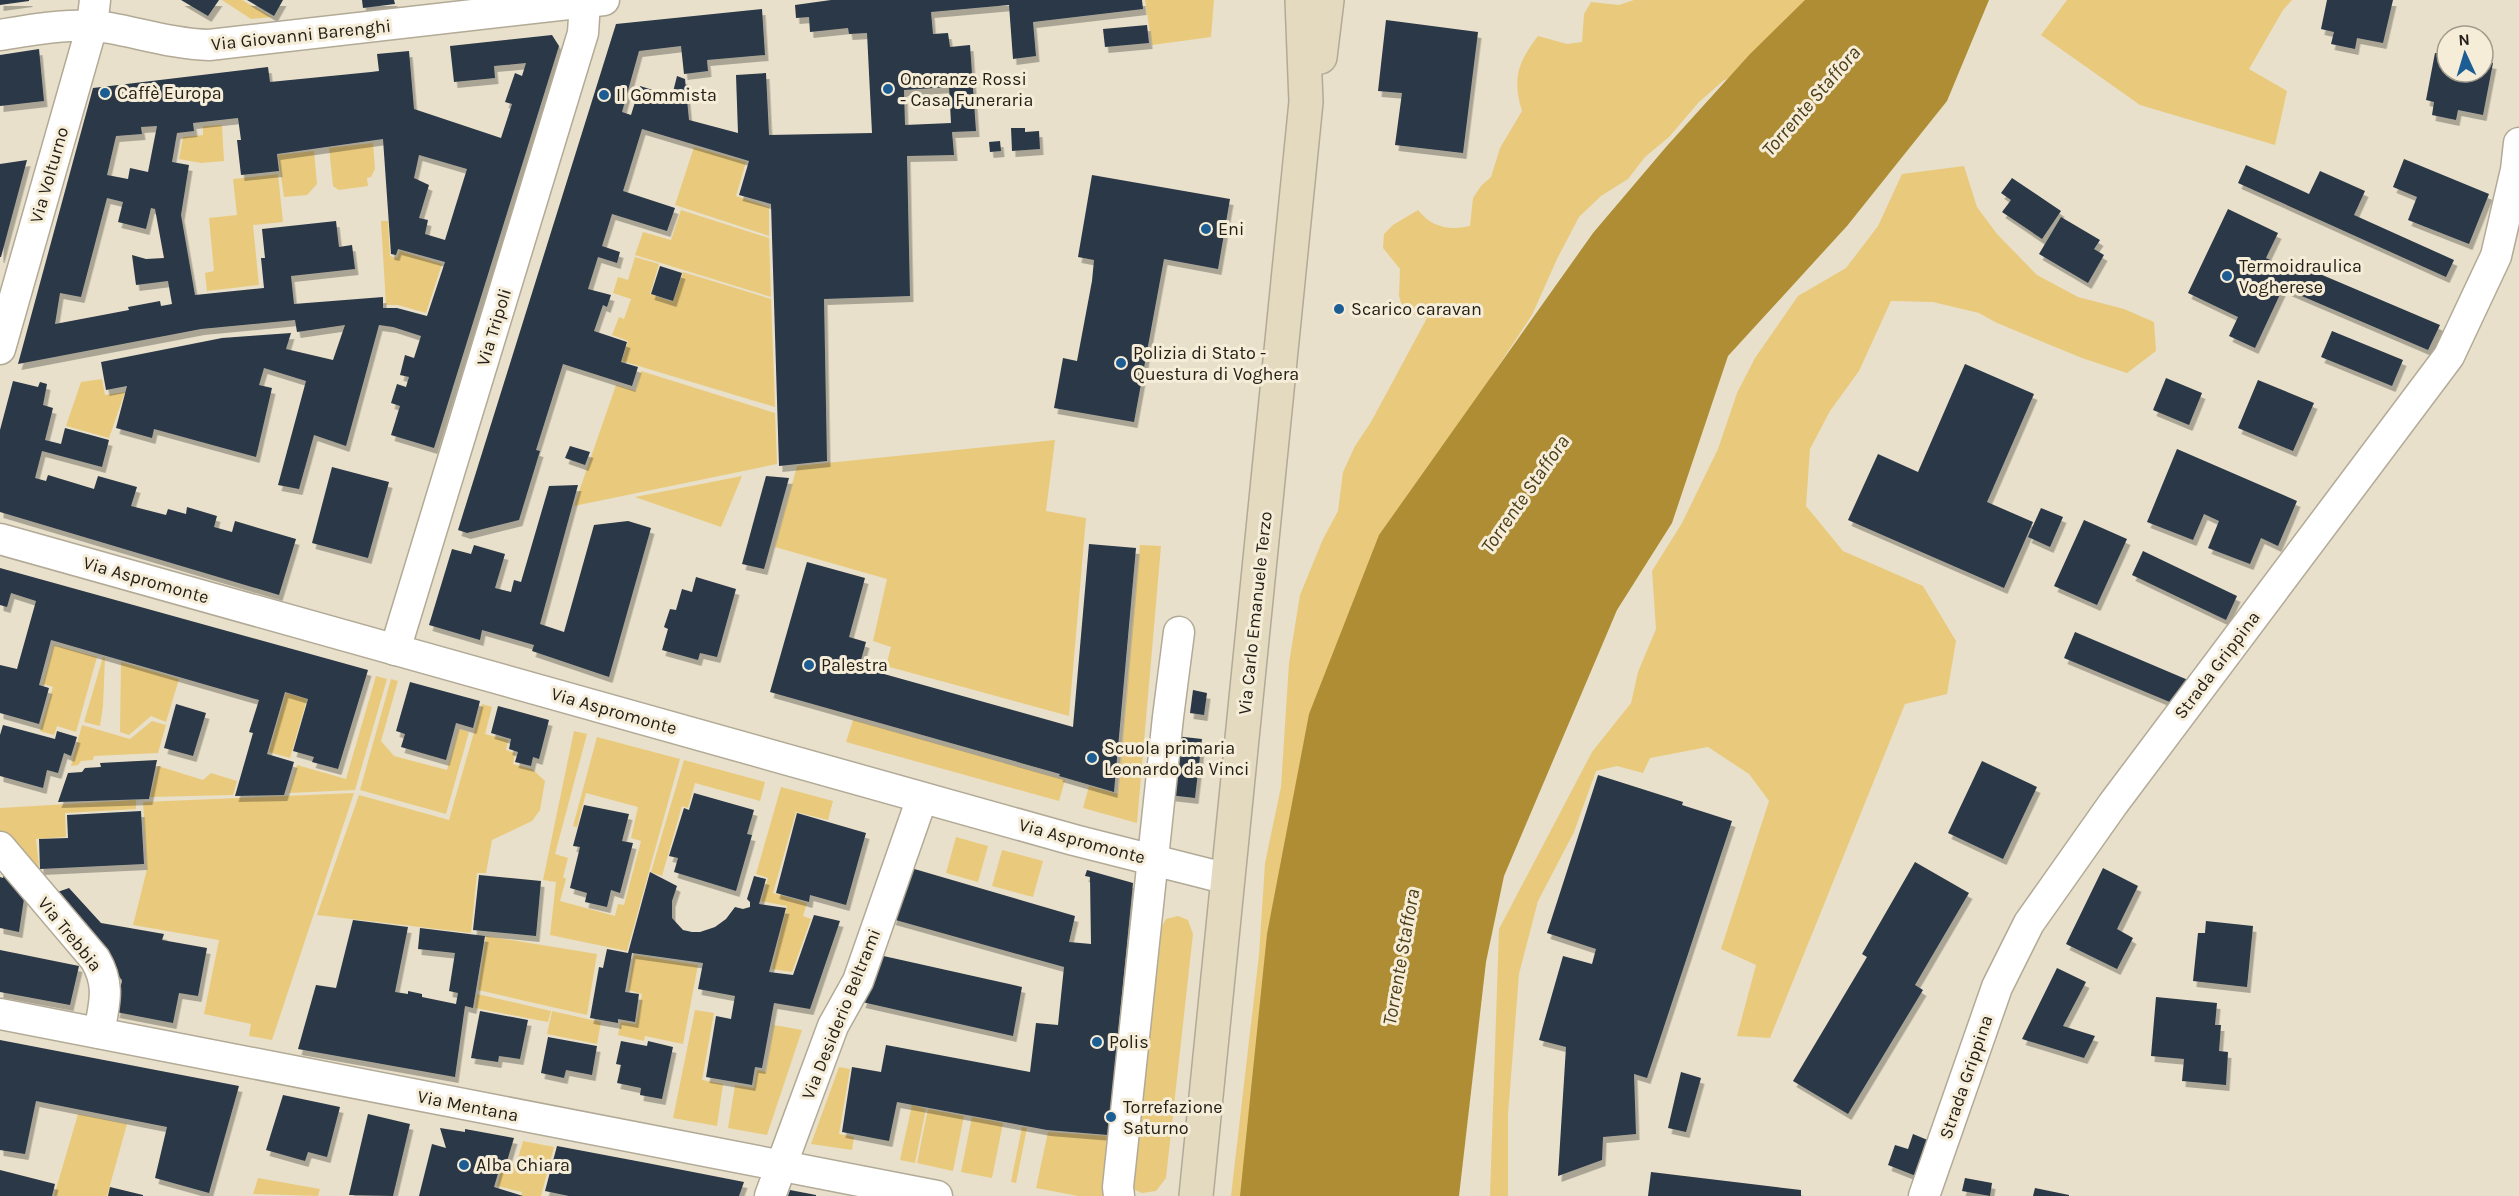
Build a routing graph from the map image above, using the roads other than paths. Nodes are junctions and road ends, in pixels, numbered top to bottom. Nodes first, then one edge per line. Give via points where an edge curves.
1 (1302, 0) edge
2 (1327, 0) edge
3 (594, 1) edge
4 (93, 13) edge
5 (0, 34) edge
6 (1306, 102) junction
7 (2519, 143) edge
8 (0, 349) edge
9 (0, 539) edge
10 (1179, 632) dead end
11 (395, 650) junction
12 (922, 798) junction
13 (0, 847) edge
14 (1153, 860) junction
15 (1228, 879) junction
16 (0, 1014) edge
17 (99, 1033) junction
18 (781, 1166) junction
19 (770, 1196) edge
20 (937, 1196) edge
21 (1119, 1196) edge
22 (1196, 1196) edge
23 (1924, 1196) edge

1 - 6 main road, Via Carlo Emanuele Terzo
2 - 6 main road, Via Carlo Emanuele Terzo via 1317,72
3 - 4 street, Via Giovanni Barenghi via 209,45 182,44
3 - 11 street, Via Tripoli
4 - 5 street, Via Giovanni Barenghi via 44,28
4 - 8 street, Via Volturno
6 - 15 main road, Via Carlo Emanuele Terzo
7 - 23 street, Strada Grippina via 2496,256 2449,356 2113,804 2029,923 1997,987
9 - 11 street, Via Aspromonte
10 - 14 street
11 - 12 street, Via Aspromonte
12 - 14 street, Via Aspromonte
12 - 18 street, Via Desiderio Beltrami via 858,981 839,1013
13 - 17 street, Via Trebbia via 104,973 106,987
14 - 15 street, Via Aspromonte
14 - 21 street
15 - 22 main road, Via Carlo Emanuele Terzo
16 - 17 street, Via Mentana
17 - 18 street, Via Mentana
18 - 19 street, Via Desiderio Beltrami
18 - 20 street, Via Mentana

